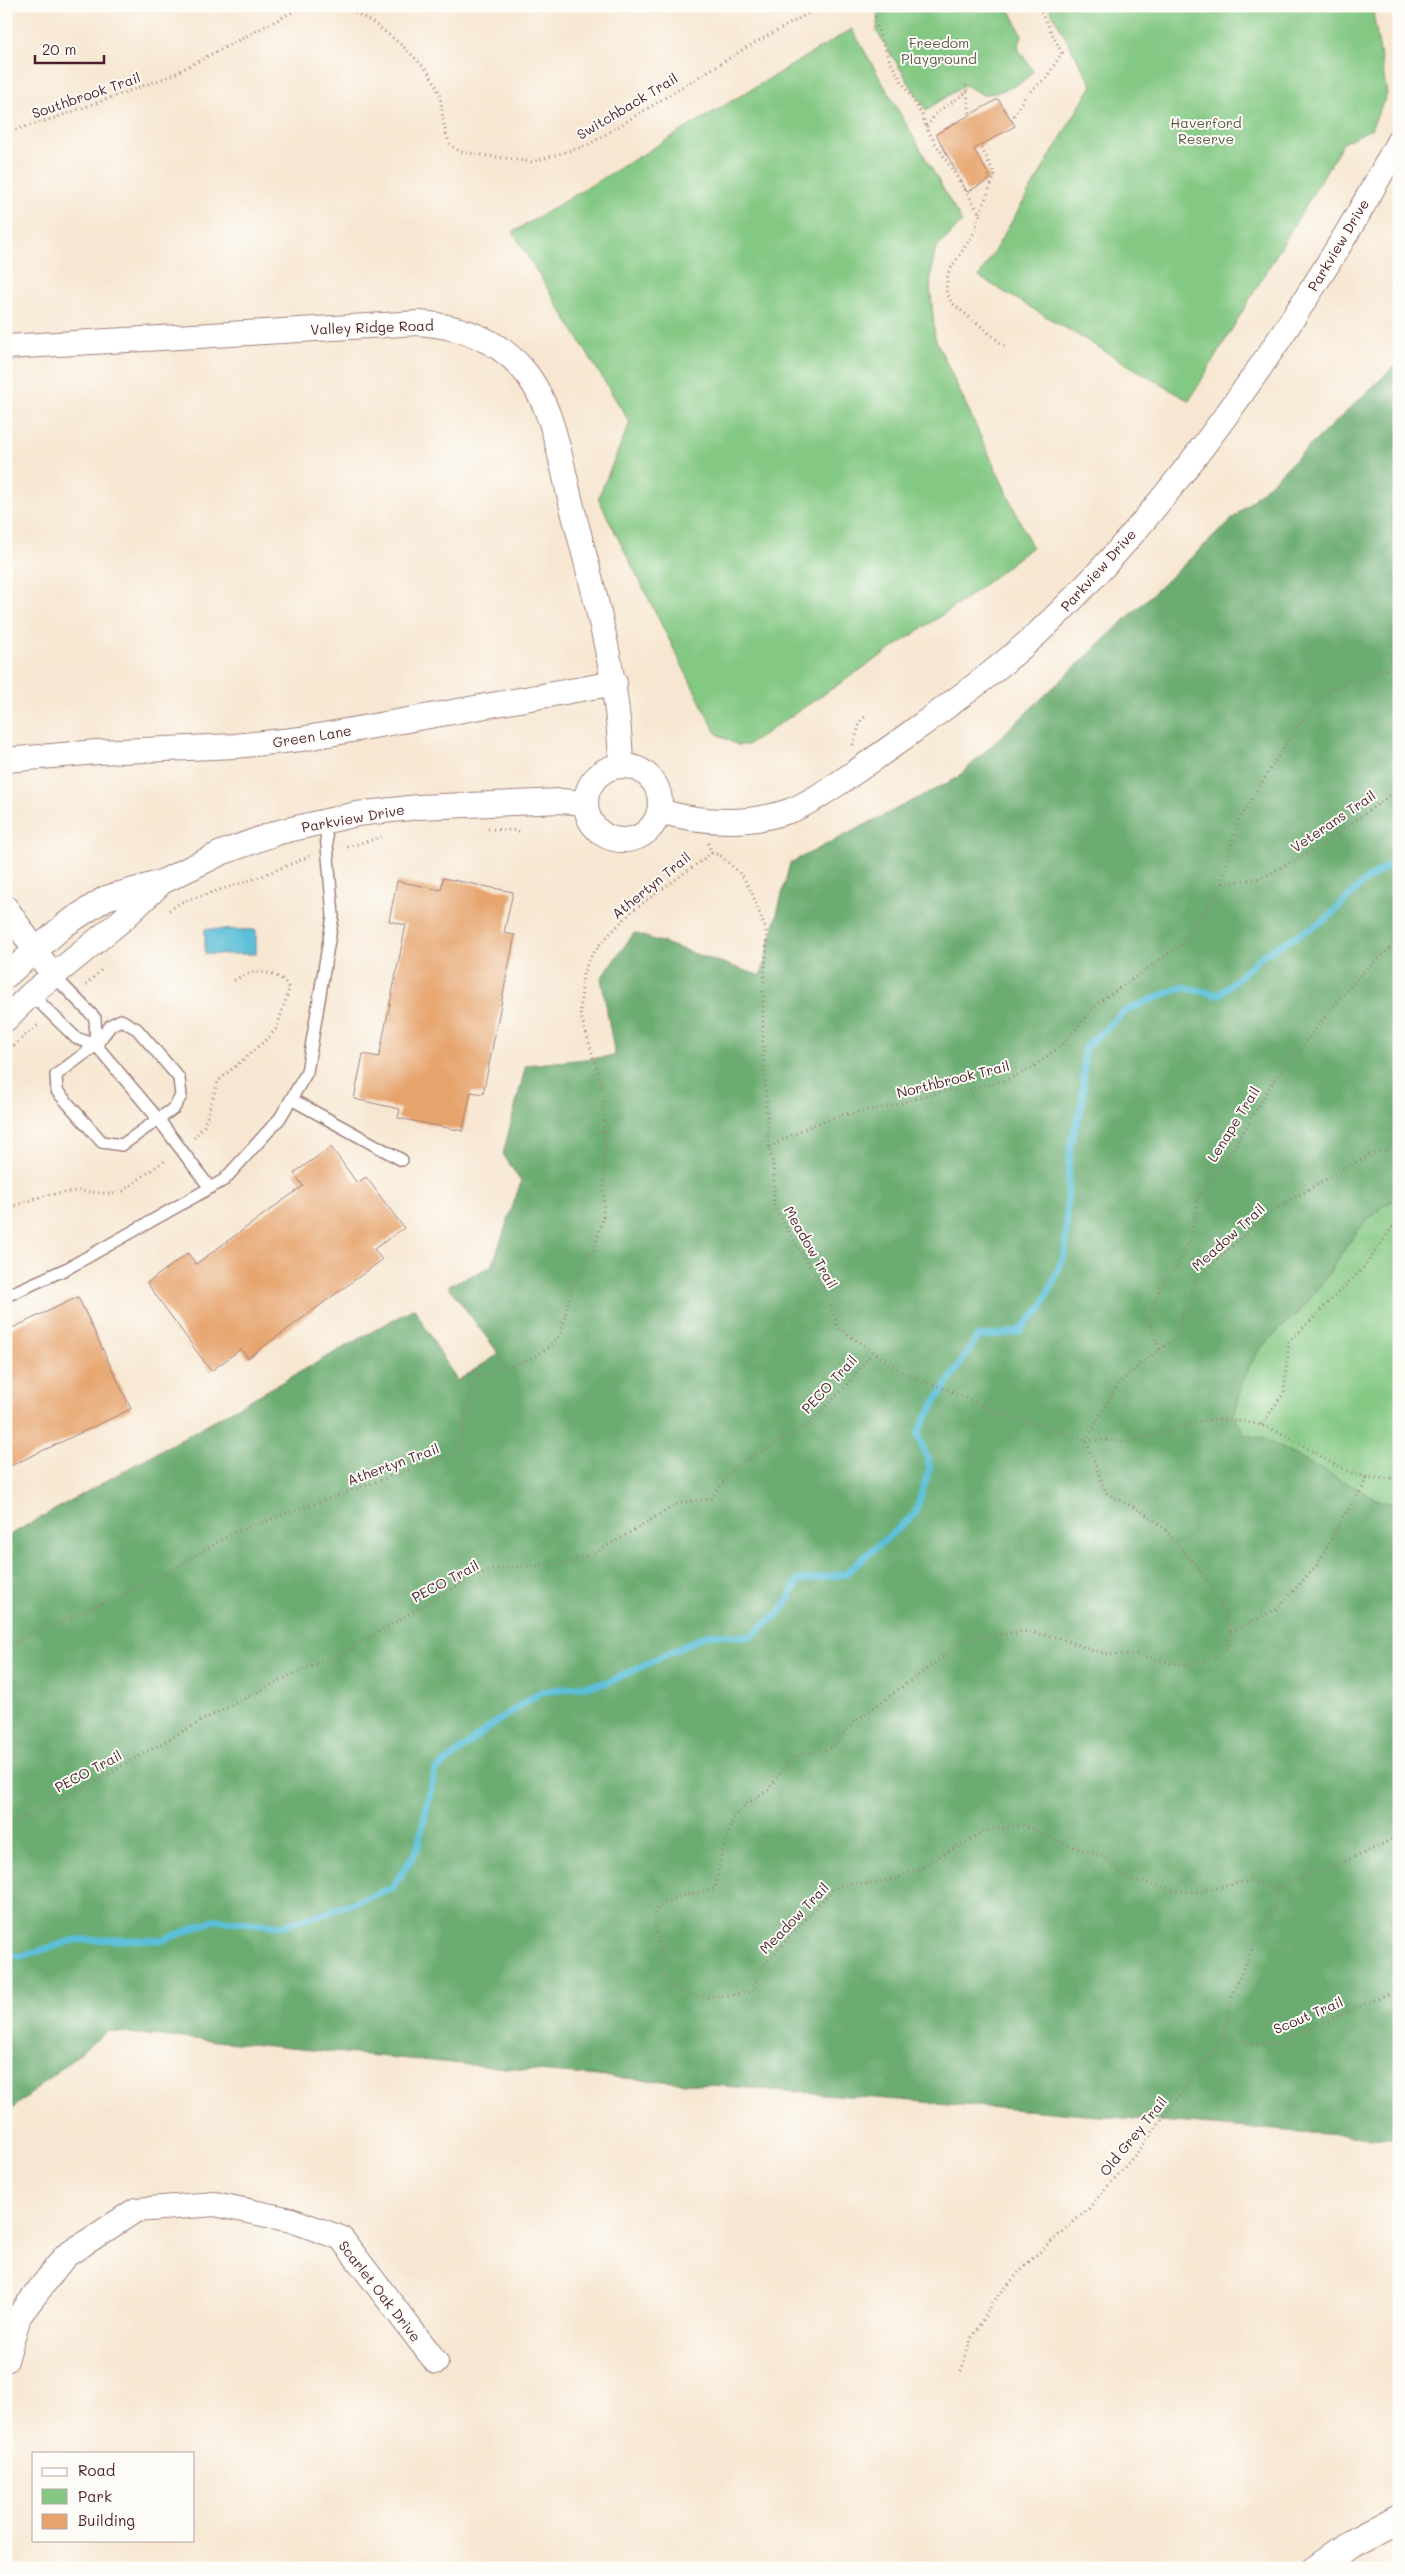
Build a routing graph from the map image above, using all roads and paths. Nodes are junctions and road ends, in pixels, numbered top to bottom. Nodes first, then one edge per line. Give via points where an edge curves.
1 (304, 6) edge
2 (326, 6) edge
3 (822, 6) edge
4 (875, 6) edge
5 (1038, 6) edge
6 (966, 85) dead end
7 (967, 92) junction
8 (970, 114) dead end
9 (1011, 120) dead end
10 (926, 128) junction
11 (6, 132) edge
12 (1399, 140) edge
13 (980, 145) dead end
14 (980, 214) junction
15 (6, 348) edge
16 (1007, 348) dead end
17 (1399, 665) edge
18 (615, 683) junction
19 (867, 715) dead end
20 (852, 752) dead end
21 (6, 760) edge
22 (621, 766) junction
23 (1399, 794) edge
24 (585, 803) junction
25 (659, 811) junction
26 (325, 821) junction
27 (705, 836) dead end
28 (712, 853) junction
29 (311, 856) dead end
30 (162, 882) junction
31 (1223, 883) junction
32 (6, 908) edge
33 (166, 912) dead end
34 (1399, 940) edge
35 (35, 950) junction
36 (105, 965) dead end
37 (9, 968) edge
38 (54, 976) junction
39 (231, 982) dead end
40 (84, 987) dead end
41 (31, 994) junction
42 (6, 1019) edge
43 (96, 1045) junction
44 (291, 1099) junction
45 (159, 1120) junction
46 (194, 1139) dead end
47 (769, 1147) junction
48 (1399, 1148) edge
49 (172, 1155) dead end
50 (402, 1160) dead end
51 (210, 1188) junction
52 (6, 1209) edge
53 (1399, 1218) edge
54 (6, 1296) edge
55 (1160, 1349) junction
56 (872, 1353) junction
57 (1261, 1425) junction
58 (1086, 1440) junction
59 (1366, 1477) junction
60 (1399, 1477) edge
61 (1231, 1632) junction
62 (6, 1646) edge
63 (6, 1826) edge
64 (1399, 1836) edge
65 (1275, 1888) junction
66 (1399, 1989) edge
67 (1224, 2035) junction
68 (6, 2360) edge
69 (436, 2362) dead end
70 (961, 2371) dead end
71 (1399, 2518) edge
72 (1318, 2568) edge

1 - 11 path, Southbrook Trail via 170,76 58,117
2 - 3 path, Switchback Trail via 357,13 397,43 430,74 438,89 441,115 451,146 462,152 498,156 517,162 532,162 588,145 749,46
4 - 10 path via 875,22 885,49
5 - 9 path via 1062,53 1046,78 1026,95
6 - 7 path
7 - 8 path
7 - 10 path via 937,112
10 - 14 path
12 - 25 street, Parkview Drive via 1323,272 1219,426 1154,508 1039,633 1006,662 902,740 817,798 792,810 771,817 734,821 686,818
13 - 14 path via 995,175
14 - 16 path via 974,233 948,274 946,291 952,303
15 - 18 street, Valley Ridge Road via 419,323 447,325 489,342 521,367 545,402
17 - 31 path, Northbrook Trail via 1328,691 1296,728 1239,820
18 - 21 street, Green Lane via 301,739
18 - 22 street, Valley Ridge Road
19 - 20 path via 861,720
22 - 24 street via 599,774 591,783
22 - 25 street via 637,769 648,776 658,793
23 - 31 path, Veterans Trail via 1389,796 1317,848 1261,878
24 - 25 street via 591,823 600,832 622,840 635,838 647,831
24 - 26 street, Parkview Drive via 561,801 418,807
26 - 30 street, Parkview Drive via 279,832 229,850
26 - 44 lane via 333,916 307,1072
27 - 28 path
28 - 47 path, Meadow Trail via 720,855 742,875 766,930 763,1054
28 - 62 path, Athertyn Trail via 634,910 601,943 589,959 583,975 580,1013 601,1083 603,1218 594,1249 580,1270 569,1297 561,1333 548,1348 528,1360 479,1377 471,1392 459,1447 451,1455 234,1532 152,1581
29 - 33 path via 182,902
30 - 35 street, Parkview Drive via 106,898 66,924
30 - 38 street, Parkview Drive
31 - 47 path, Northbrook Trail via 1181,945 1098,1003 1064,1043 1032,1068 1009,1079 971,1089 940,1092 887,1107 841,1115
32 - 35 street
34 - 55 path, Lenape Trail via 1356,979 1274,1080 1232,1150 1198,1198 1191,1240 1160,1287 1149,1320
35 - 37 street, Parkview Drive
35 - 38 street
36 - 40 path
37 - 41 street
38 - 41 street, Parkview Drive
38 - 43 lane via 95,1018
39 - 46 path via 249,973 265,973 281,978 289,989 277,1028 218,1081 204,1126
41 - 42 street, Parkview Drive
41 - 43 lane via 76,1038
43 - 45 lane
43 - 45 lane via 111,1025 121,1020 137,1029 179,1078 181,1096 174,1108
43 - 45 lane via 56,1075 57,1091 102,1142 122,1145
44 - 50 lane
44 - 51 lane via 280,1118 236,1167 224,1180
45 - 51 lane
47 - 56 path, Meadow Trail via 774,1169 774,1207 824,1290 839,1328
48 - 55 path, Meadow Trail via 1372,1154 1274,1210 1195,1282 1174,1339
49 - 52 path via 123,1191 113,1194 78,1191 42,1196
51 - 54 lane via 68,1268
53 - 57 path via 1365,1266 1289,1342 1284,1393
55 - 58 path, Meadow Trail via 1118,1384
56 - 58 path, Meadow Trail via 904,1373 991,1410
56 - 63 path, PECO Trail via 847,1385 810,1422 735,1467 710,1498 679,1503 592,1555 566,1563 494,1569 472,1577 341,1654 292,1674 223,1709 89,1785
57 - 58 path, Meadow Trail via 1211,1419 1132,1440
57 - 59 path, Meadow Trail via 1306,1446 1330,1463
58 - 61 path via 1106,1493 1161,1525 1202,1572 1224,1611
59 - 60 path
59 - 61 path via 1363,1488 1317,1565 1277,1609
61 - 65 path, Meadow Trail via 1230,1643 1223,1652 1215,1658 1190,1664 1170,1663 1136,1654 1113,1656 1057,1637 1023,1631 962,1640 856,1721 831,1748 792,1757 768,1790 746,1804 733,1819 722,1851 715,1888 673,1898 659,1907 653,1921 662,1974 678,1991 705,1997 752,1991 763,1966 833,1890 849,1883 867,1884 895,1879 984,1831 1022,1825 1104,1856 1127,1878 1177,1891 1198,1892 1248,1881
64 - 65 path
65 - 67 path, Old Grey Trail via 1276,1909 1253,1947 1233,1992
66 - 67 path, Scout Trail via 1277,2042 1255,2045
67 - 70 path, Old Grey Trail via 1141,2148 1089,2208 1024,2266 994,2301 972,2339
68 - 69 street, Scarlet Oak Drive via 19,2316 65,2256 136,2210 215,2204 291,2220 341,2238
71 - 72 main road via 1352,2543

